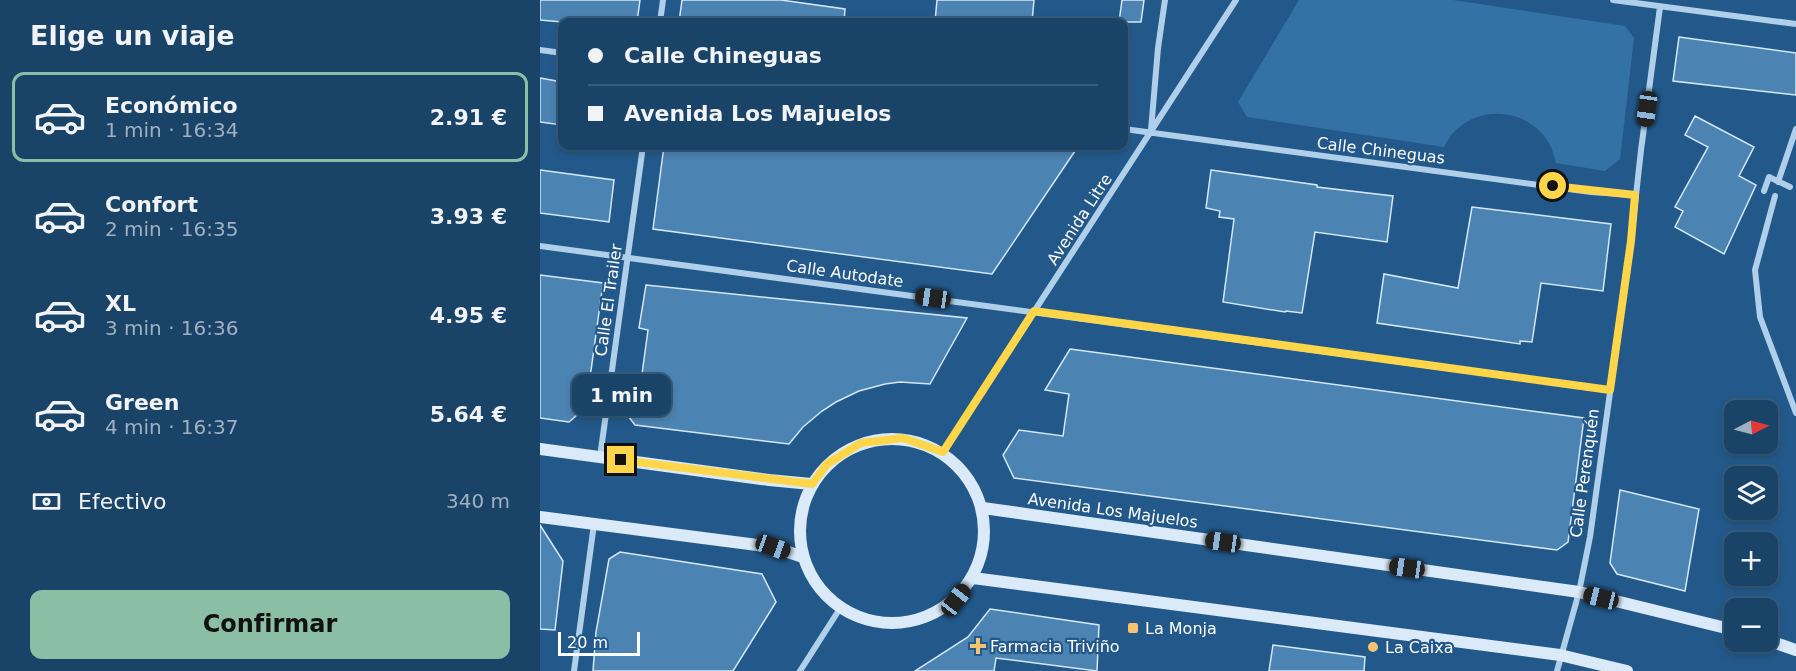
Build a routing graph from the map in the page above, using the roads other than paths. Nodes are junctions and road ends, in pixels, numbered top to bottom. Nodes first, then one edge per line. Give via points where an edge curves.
1 (663, 0) edge
2 (1165, 0) edge
3 (1236, 0) edge
4 (1613, 0) edge
5 (1660, 7) junction
6 (661, 18) edge
7 (1796, 24) edge
8 (540, 50) edge
9 (558, 52) edge
10 (1796, 129) edge
11 (1128, 130) edge
12 (1151, 133) junction
13 (642, 150) edge
14 (1778, 182) junction
15 (1790, 188) dead end
16 (1764, 191) dead end
17 (1635, 195) junction
18 (1775, 196) dead end
19 (540, 246) edge
20 (627, 257) junction
21 (1034, 311) junction
22 (1610, 390) junction
23 (1796, 413) edge
24 (540, 449) edge
25 (943, 452) junction
26 (600, 457) junction
27 (812, 484) junction
28 (983, 508) junction
29 (540, 517) edge
30 (594, 524) junction
31 (803, 558) junction
32 (973, 578) junction
33 (1579, 592) junction
34 (839, 610) junction
35 (1724, 628) edge
36 (1778, 644) edge
37 (1796, 650) edge
38 (1560, 655) junction
39 (574, 671) edge
40 (800, 671) edge
41 (1557, 671) edge
42 (1627, 671) edge

1 - 6 street
2 - 12 street
3 - 12 street, Avenida Litre
4 - 5 street
5 - 7 street
5 - 17 street, Calle Perenquén
8 - 9 street
10 - 14 street
11 - 12 street, Calle Chineguas
12 - 17 street, Calle Chineguas
12 - 21 street, Avenida Litre
13 - 20 street, Calle El Trailer
14 - 15 street
14 - 16 street via 1769,177
17 - 22 street, Calle Perenquén
18 - 23 street via 1755,270 1760,317
19 - 20 street, Calle Autodate
20 - 21 street, Calle Autodate
20 - 26 street, Calle El Trailer
21 - 22 street, Calle Autodate
21 - 25 street, Avenida Litre
22 - 33 street, Calle Perenquén
24 - 26 street
25 - 27 street via 903,438 861,443 827,464
25 - 28 street via 969,477
26 - 27 street
27 - 31 street via 802,513
28 - 32 street via 985,538
28 - 33 street, Avenida Los Majuelos
29 - 30 street
30 - 31 street via 773,547
30 - 39 street
31 - 34 street via 821,592
32 - 34 street via 956,600 923,619 885,624
32 - 38 street
33 - 35 street, Avenida Los Majuelos
33 - 38 street, Calle Perenquén
34 - 40 street
36 - 37 street
38 - 41 street, Calle Perenquén
38 - 42 street

